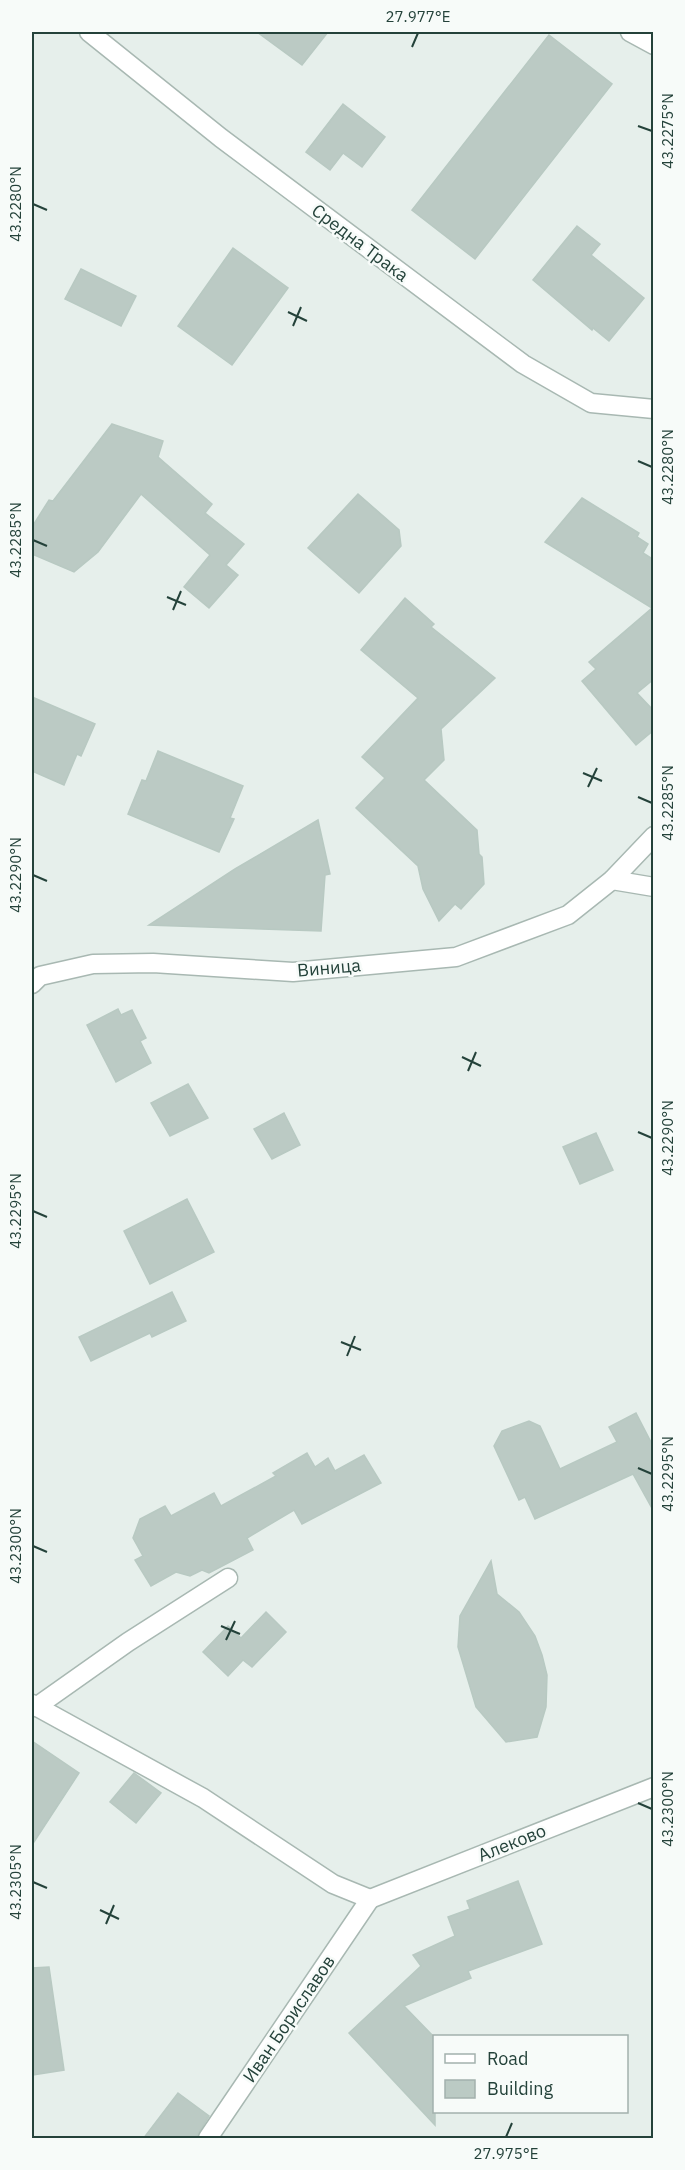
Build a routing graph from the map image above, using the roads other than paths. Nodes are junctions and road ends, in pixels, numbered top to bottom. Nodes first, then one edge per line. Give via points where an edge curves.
1 (89, 32) edge
2 (630, 32) edge
3 (654, 45) edge
4 (654, 409) edge
5 (654, 836) edge
6 (612, 880) junction
7 (654, 887) edge
8 (32, 984) edge
9 (228, 1578) dead end
10 (34, 1705) edge
11 (654, 1787) edge
12 (370, 1899) junction
13 (208, 2139) edge

1 - 4 street, Средна Трака via 221,138 524,364 591,403
2 - 3 street
5 - 6 street
6 - 7 street
6 - 8 street, Виница via 568,915 456,957 293,972 153,963 93,964 40,976
9 - 10 street
10 - 12 street via 203,1798 333,1884
11 - 12 street, Алеково
12 - 13 street, Иван Бориславов

